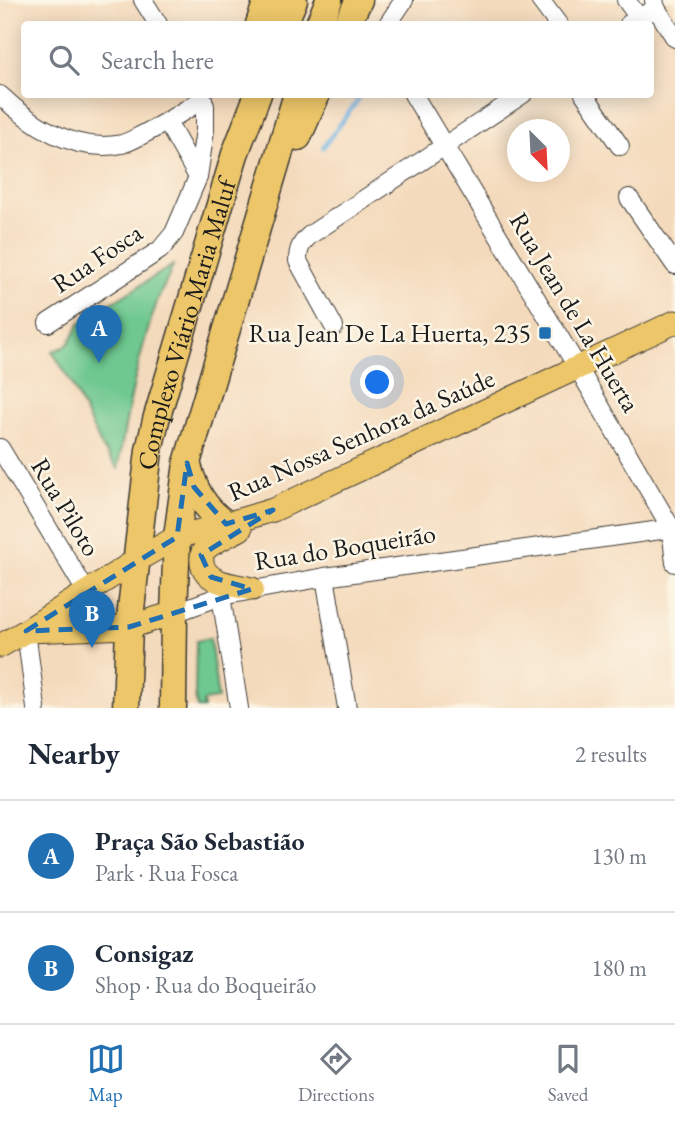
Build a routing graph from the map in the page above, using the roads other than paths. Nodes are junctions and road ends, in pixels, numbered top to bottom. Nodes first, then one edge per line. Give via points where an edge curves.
1 (143, 0) edge
2 (267, 0) edge
3 (294, 0) edge
4 (329, 0) edge
5 (359, 0) edge
6 (391, 0) edge
7 (404, 0) edge
8 (540, 0) edge
9 (626, 0) edge
10 (655, 4) edge
11 (156, 21) edge
12 (260, 21) edge
13 (285, 21) edge
14 (320, 21) edge
15 (348, 21) edge
16 (388, 21) edge
17 (390, 21) edge
18 (556, 21) edge
19 (634, 21) edge
20 (673, 32) edge
21 (0, 95) edge
22 (201, 98) edge
23 (202, 98) edge
24 (236, 98) edge
25 (256, 98) edge
26 (295, 98) edge
27 (315, 98) edge
28 (415, 98) edge
29 (517, 98) edge
30 (587, 98) edge
31 (167, 122) junction
32 (445, 146) junction
33 (620, 146) dead end
34 (235, 154) junction
35 (198, 177) junction
36 (267, 194) junction
37 (629, 198) dead end
38 (675, 265) edge
39 (675, 322) edge
40 (48, 323) dead end
41 (334, 327) dead end
42 (578, 369) junction
43 (0, 448) edge
44 (187, 463) junction
45 (273, 510) junction
46 (226, 524) junction
47 (673, 528) edge
48 (177, 537) junction
49 (137, 560) junction
50 (675, 563) edge
51 (325, 577) junction
52 (253, 589) junction
53 (87, 593) junction
54 (220, 596) junction
55 (174, 613) junction
56 (129, 626) junction
57 (26, 631) junction
58 (0, 646) edge
59 (36, 708) edge
60 (126, 708) edge
61 (173, 708) edge
62 (239, 708) edge
63 (347, 708) edge

1 - 11 street
2 - 12 highway
3 - 13 highway
4 - 14 highway
5 - 15 highway
6 - 16 street
7 - 17 street
8 - 18 street
9 - 19 street
10 - 19 street
10 - 20 street
21 - 31 street via 40,128 76,143 123,144
22 - 31 street
23 - 35 street, Rua Fosca via 206,116
24 - 34 highway
25 - 34 highway, Complexo Viário Maria Maluf
26 - 36 highway, Complexo Viário Maria Maluf
27 - 36 highway
28 - 32 street, Rua Jean de La Huerta
29 - 32 street
30 - 33 street
31 - 35 street
32 - 41 street via 302,242 298,261
32 - 42 street, Rua Jean de La Huerta
34 - 49 highway, Complexo Viário Maria Maluf via 156,420
35 - 40 street, Rua Fosca via 169,241
36 - 44 highway, Complexo Viário Maria Maluf
37 - 38 street
39 - 42 main road, Rua Nossa Senhora da Saúde
42 - 45 main road, Rua Nossa Senhora da Saúde
42 - 47 street, Rua Jean de La Huerta
43 - 53 street, Rua Piloto
44 - 46 highway via 203,503
44 - 48 highway, Complexo Viário Maria Maluf
45 - 46 main road, Rua Nossa Senhora da Saúde
45 - 52 main road via 212,545 201,559 211,577
46 - 48 main road, Rua Nossa Senhora da Saúde
47 - 50 street, Rua Jean de La Huerta
47 - 51 street, Rua do Boqueirão
48 - 49 main road, Rua Nossa Senhora da Saúde
48 - 55 highway, Complexo Viário Maria Maluf
49 - 53 main road, Rua Nossa Senhora da Saúde
49 - 56 highway, Complexo Viário Maria Maluf
51 - 52 street, Rua do Boqueirão
51 - 63 street
52 - 54 street, Rua do Boqueirão
53 - 57 main road, Rua Nossa Senhora da Saúde
54 - 55 street, Rua do Boqueirão
54 - 62 street
55 - 56 main road, Rua do Boqueirão
55 - 61 highway, Complexo Viário Maria Maluf
56 - 57 main road, Rua do Boqueirão
56 - 60 highway, Complexo Viário Maria Maluf
57 - 58 main road, Rua Nossa Senhora da Saúde
57 - 59 street

